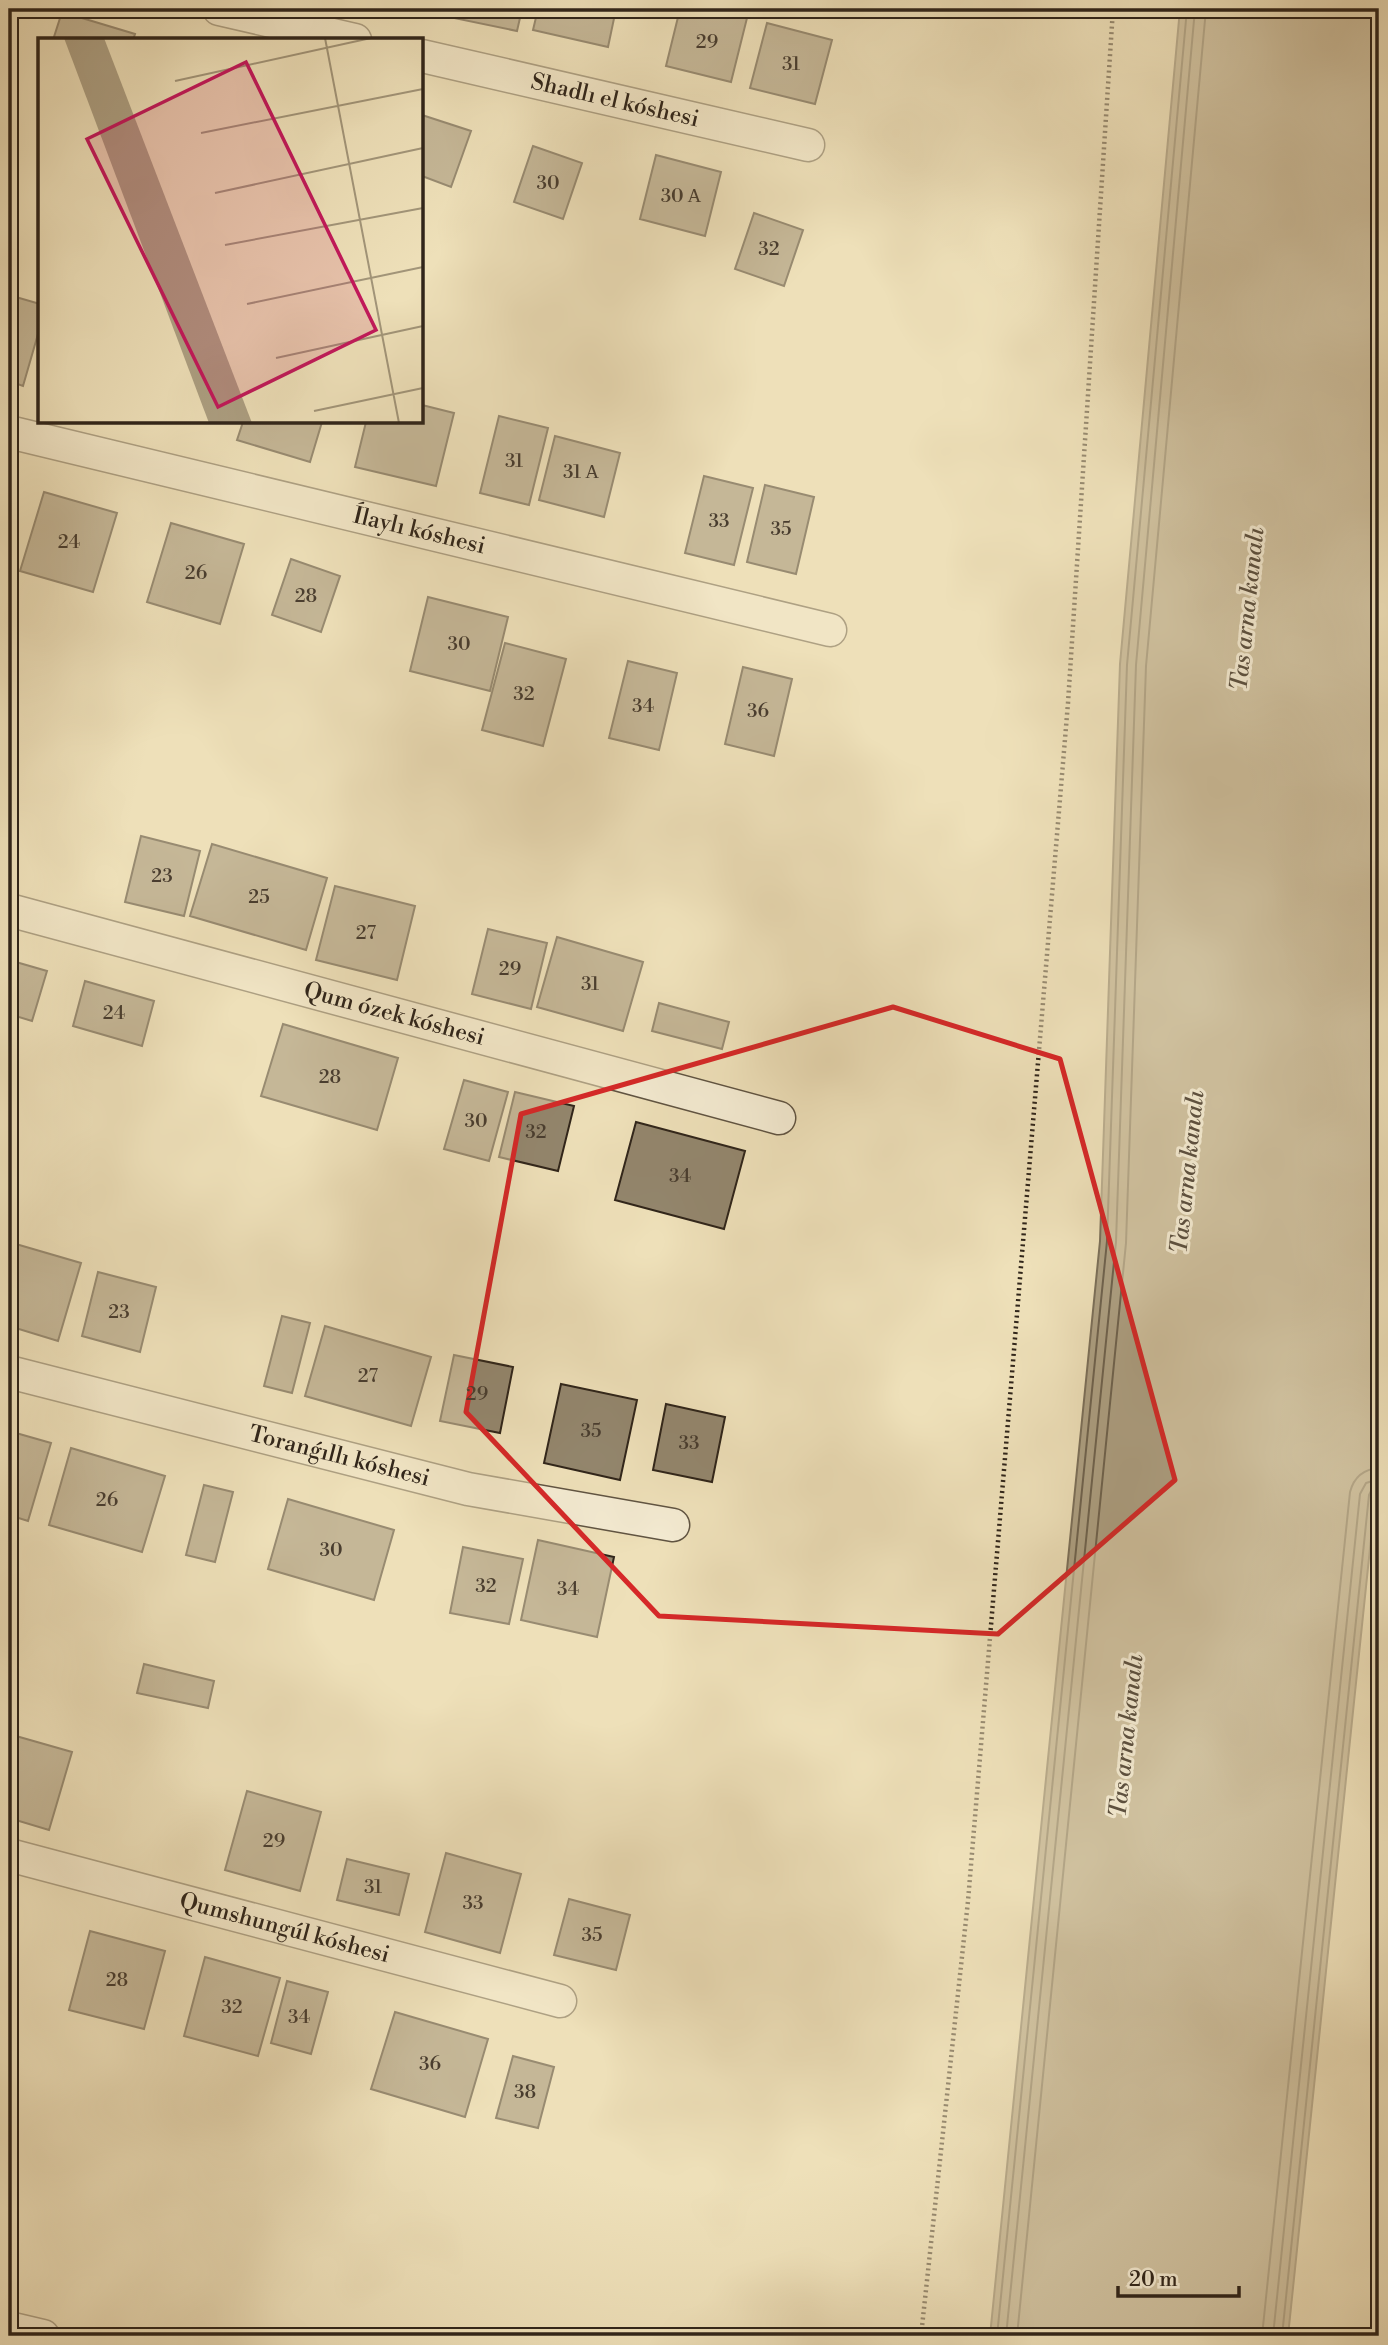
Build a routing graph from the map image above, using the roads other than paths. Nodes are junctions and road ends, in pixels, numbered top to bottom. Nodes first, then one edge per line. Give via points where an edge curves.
1 (219, 9) edge
2 (346, 38) edge
3 (424, 56) edge
4 (808, 145) dead end
5 (9, 432) edge
6 (830, 630) dead end
7 (9, 910) edge
8 (779, 1118) dead end
9 (9, 1372) edge
10 (673, 1525) dead end
11 (9, 1855) edge
12 (560, 2001) dead end
13 (9, 2328) edge
14 (43, 2336) edge

1 - 2 street
3 - 4 street, Shadlı el kóshesi
5 - 6 street, Ílaylı kóshesi
7 - 8 street, Qum ózek kóshesi
9 - 10 street, Toranǵıllı kóshesi via 468,1489
11 - 12 street, Qumshungúl kóshesi
13 - 14 street

